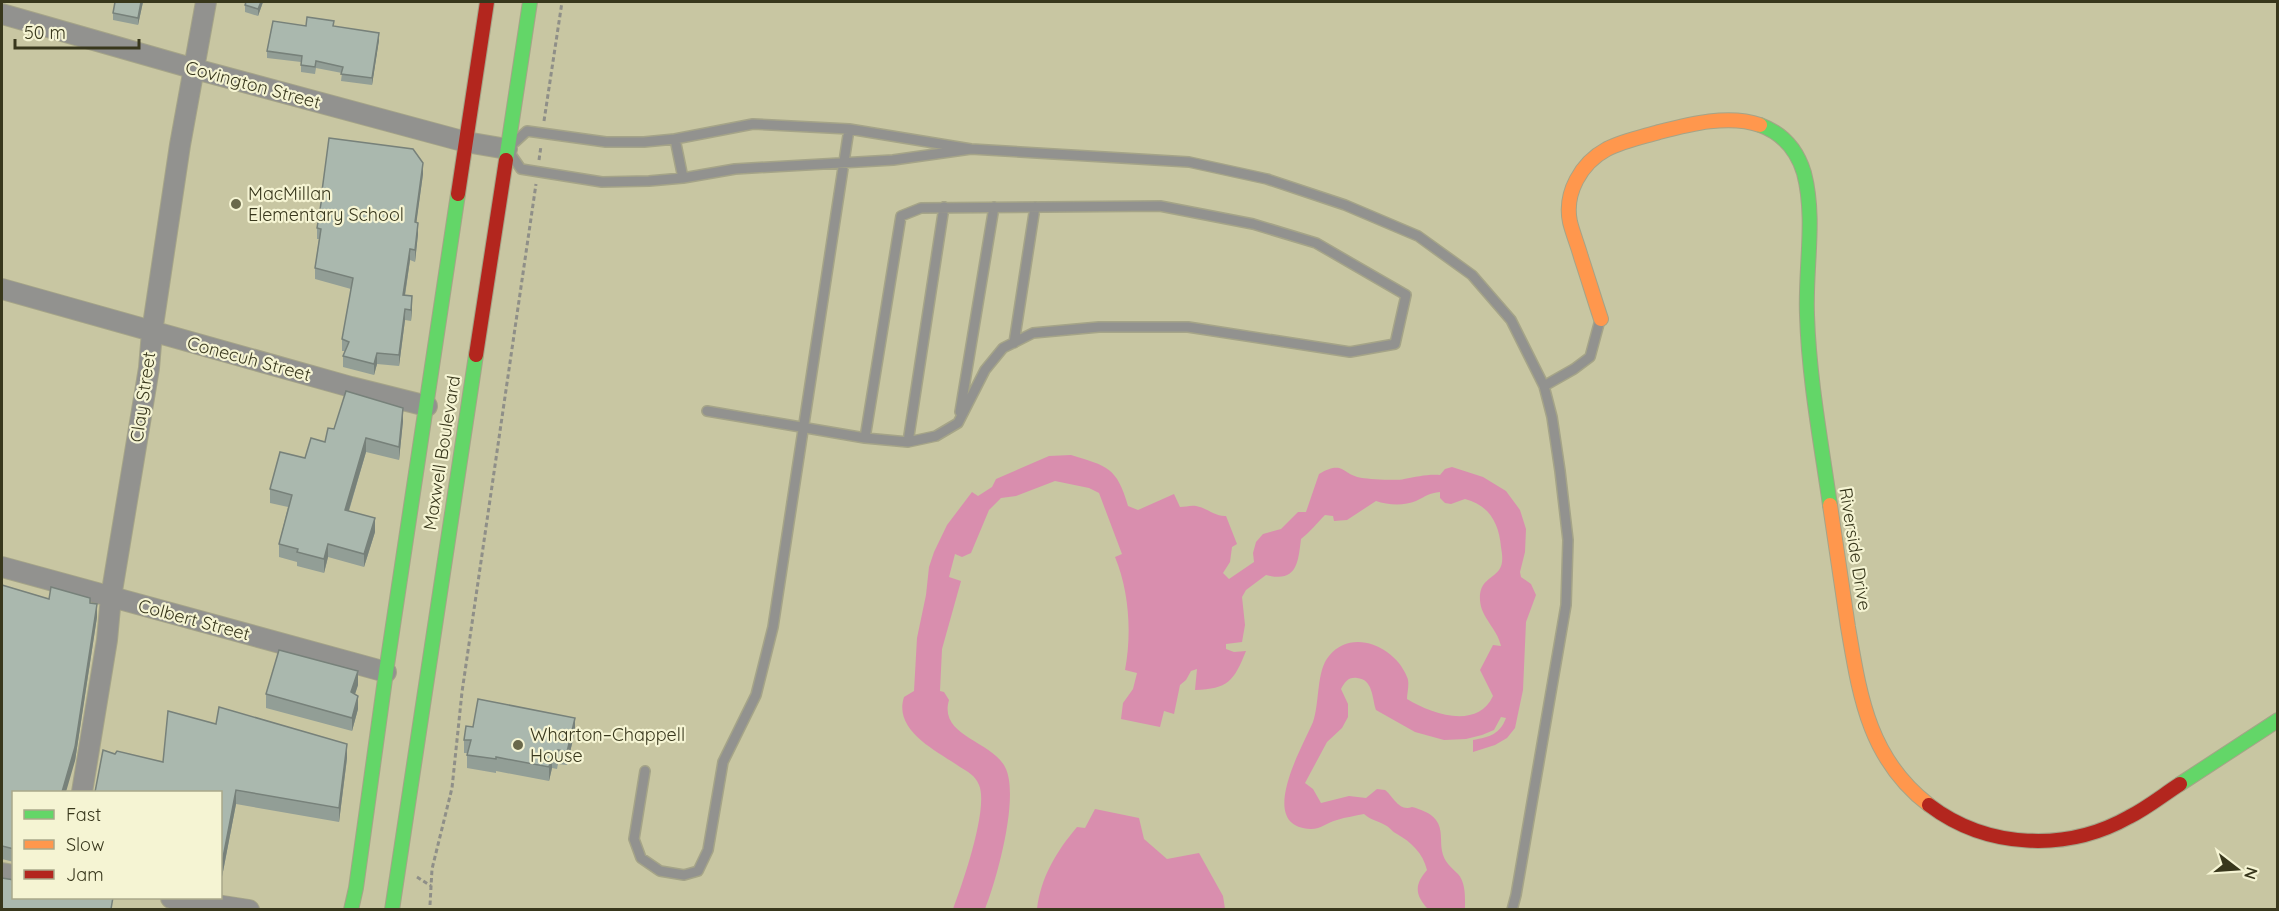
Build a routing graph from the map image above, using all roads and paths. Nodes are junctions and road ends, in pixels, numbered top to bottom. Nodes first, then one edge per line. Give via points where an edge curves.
1 (206, 2) edge
2 (487, 2) edge
3 (530, 2) edge
4 (562, 2) edge
5 (2, 14) edge
6 (195, 69) junction
7 (849, 129) junction
8 (543, 133) junction
9 (675, 139) junction
10 (466, 142) junction
11 (507, 149) junction
12 (971, 149) junction
13 (845, 164) junction
14 (537, 172) junction
15 (683, 178) junction
16 (944, 207) junction
17 (994, 207) junction
18 (1035, 207) junction
19 (2, 289) edge
20 (1601, 319) joint
21 (152, 332) junction
22 (1014, 343) junction
23 (1544, 386) junction
24 (428, 406) junction
25 (707, 411) dead end
26 (958, 423) junction
27 (804, 427) junction
28 (866, 438) junction
29 (908, 442) junction
30 (2, 567) edge
31 (111, 597) junction
32 (386, 672) junction
33 (2277, 720) edge
34 (645, 771) dead end
35 (82, 791) edge
36 (184, 899) edge
37 (430, 905) dead end
38 (249, 909) edge
39 (351, 909) edge
40 (392, 909) edge
41 (1512, 909) edge

1 - 6 street, Clay Street
2 - 10 main road, Maxwell Boulevard
3 - 11 main road, Maxwell Boulevard
4 - 8 path
5 - 6 street, Covington Street
6 - 10 street, Covington Street
6 - 21 street, Clay Street
7 - 9 lane via 753,124
7 - 12 lane
7 - 13 lane
8 - 9 lane via 606,142
8 - 11 lane via 527,131
8 - 14 path
9 - 15 lane
10 - 11 street, Covington Street
10 - 24 main road, Maxwell Boulevard
11 - 14 lane via 521,169
11 - 40 main road, Maxwell Boulevard
12 - 13 lane
12 - 23 lane via 1188,162 1267,178 1345,205 1418,236 1472,275 1511,320
13 - 15 lane via 735,169
13 - 27 lane
14 - 15 lane via 602,182
14 - 37 path via 462,692 452,788 432,869
16 - 17 lane
16 - 28 lane via 921,208 901,216
16 - 29 lane
17 - 18 lane
17 - 26 lane
18 - 22 lane
18 - 22 lane via 1160,206 1253,224 1316,243 1406,295 1395,344 1350,352 1188,327 1100,327 1032,333
19 - 21 street, Conecuh Street
20 - 23 lane via 1590,357
20 - 33 main road, Riverside Drive via 1568,208 1569,195 1590,160 1617,144 1726,120 1750,122 1776,132 1795,152 1803,169 1808,201 1806,298 1813,394 1860,694 1872,733 1886,759 1904,783 1936,811 1976,831 2002,838 2031,842 2074,838 2130,817
21 - 24 street, Conecuh Street
21 - 31 street, Clay Street
22 - 26 lane via 1003,348 985,370
23 - 41 lane via 1552,417 1568,540 1566,606
24 - 32 main road, Maxwell Boulevard
25 - 27 lane
26 - 29 lane via 936,436
27 - 28 lane
27 - 34 lane via 773,627 756,695 723,762 708,850 698,871 684,875 660,871 641,858 634,839
28 - 29 lane
30 - 31 street, Colbert Street
31 - 32 street, Colbert Street
31 - 35 street, Clay Street
32 - 39 main road, Maxwell Boulevard
36 - 38 street

